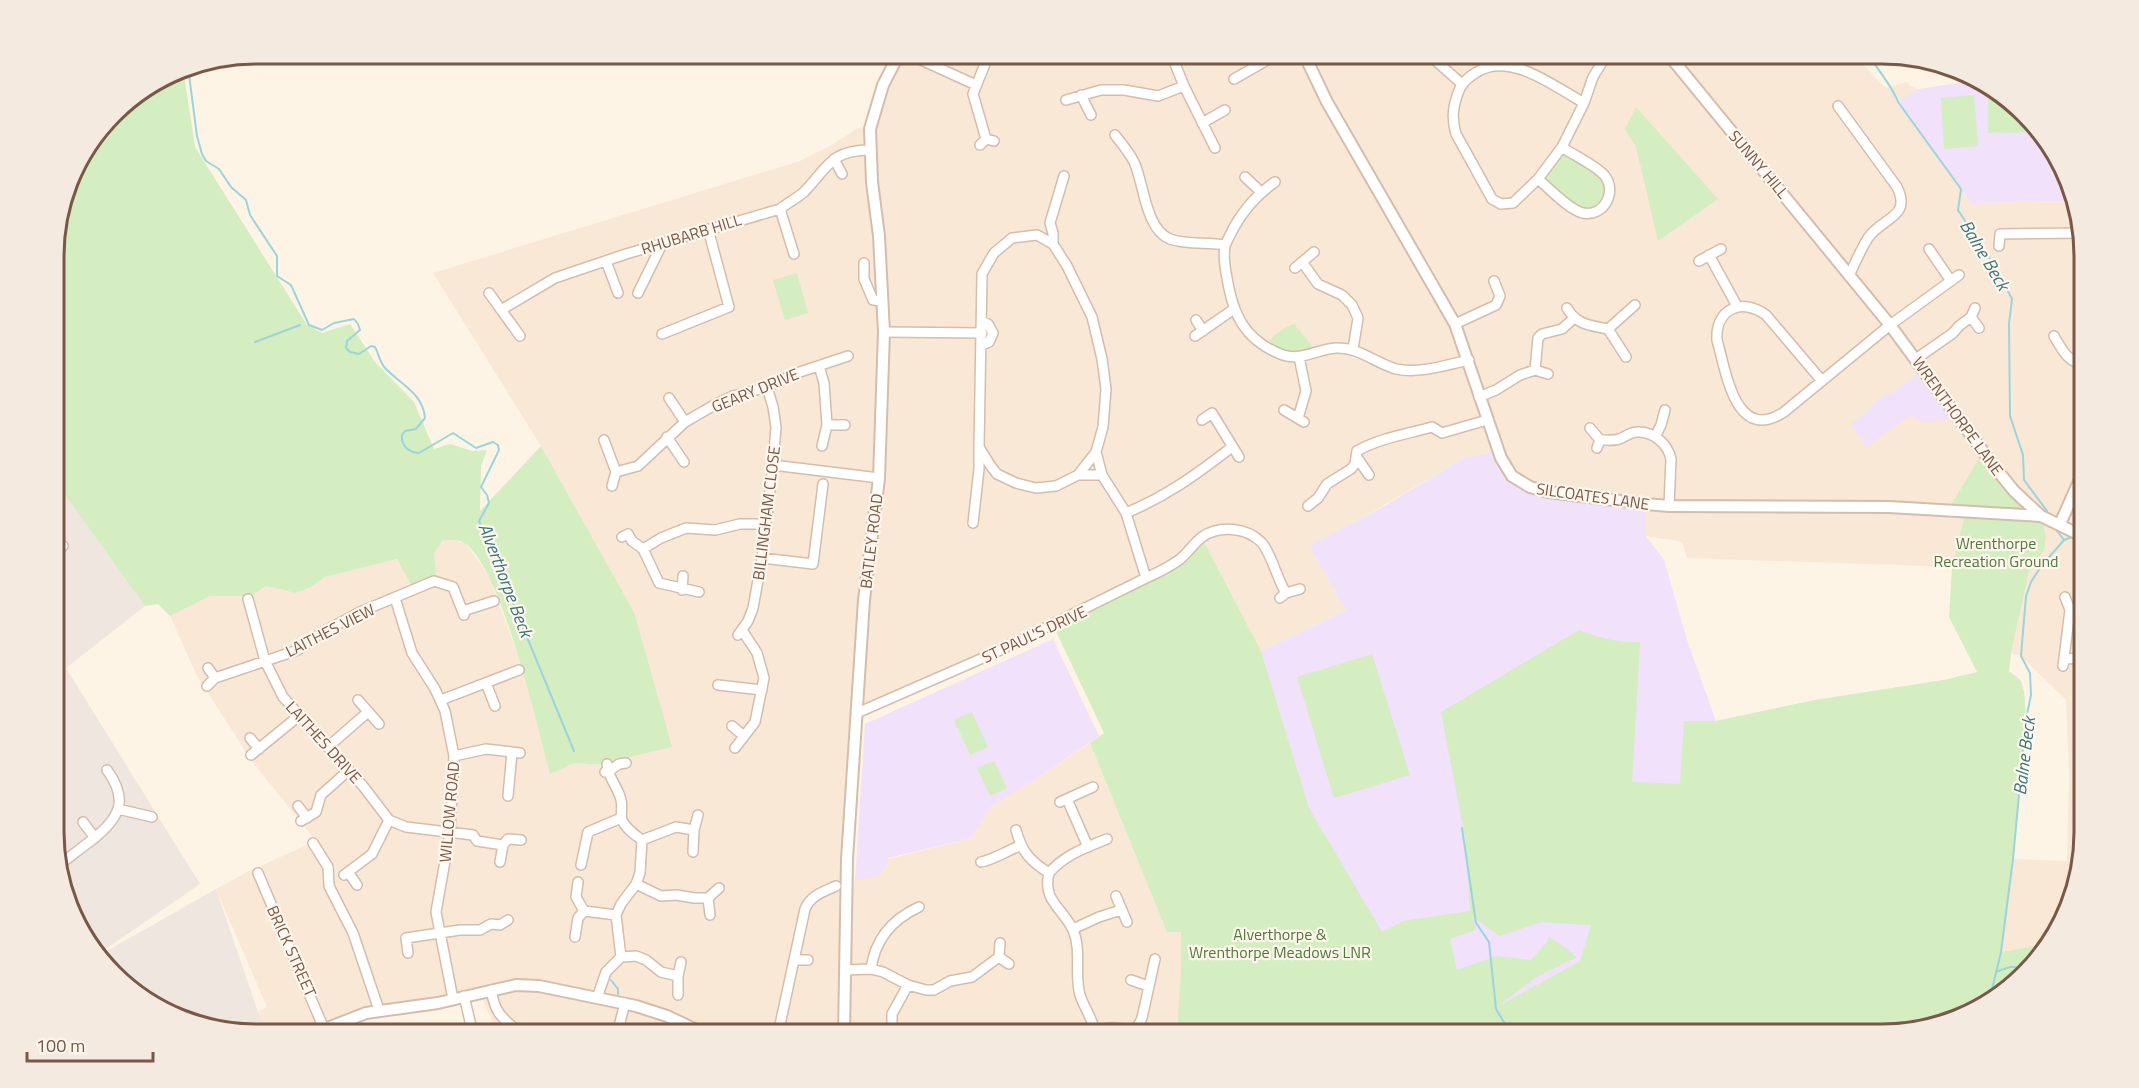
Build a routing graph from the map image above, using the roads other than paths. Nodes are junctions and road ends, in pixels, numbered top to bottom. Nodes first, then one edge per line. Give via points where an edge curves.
1 (1175, 64) edge
2 (1260, 64) edge
3 (1309, 64) edge
4 (1440, 64) edge
5 (1503, 64) edge
6 (1505, 64) edge
7 (1601, 64) edge
8 (1676, 64) edge
9 (894, 65) edge
10 (931, 65) edge
11 (985, 65) edge
12 (1234, 79) dead end
13 (1462, 84) junction
14 (976, 85) junction
15 (1184, 86) junction
16 (1081, 95) junction
17 (1066, 100) dead end
18 (1584, 103) junction
19 (1838, 106) dead end
20 (1225, 110) dead end
21 (1091, 115) dead end
22 (1202, 123) junction
23 (1116, 139) dead end
24 (986, 142) dead end
25 (1562, 147) junction
26 (1215, 148) dead end
27 (870, 150) junction
28 (834, 159) junction
29 (842, 174) dead end
30 (1064, 176) dead end
31 (1245, 177) dead end
32 (1538, 179) junction
33 (1275, 182) dead end
34 (1261, 192) junction
35 (780, 208) junction
36 (1050, 223) junction
37 (708, 229) junction
38 (2073, 232) edge
39 (1037, 235) junction
40 (663, 242) junction
41 (1053, 244) junction
42 (1226, 245) junction
43 (1999, 246) dead end
44 (1720, 249) dead end
45 (1929, 249) dead end
46 (1314, 252) dead end
47 (794, 254) dead end
48 (1709, 255) junction
49 (606, 261) junction
50 (1699, 261) dead end
51 (864, 263) dead end
52 (1849, 276) junction
53 (1494, 281) dead end
54 (489, 293) dead end
55 (618, 293) dead end
56 (638, 293) dead end
57 (882, 301) junction
58 (1635, 305) dead end
59 (1737, 306) junction
60 (1567, 308) dead end
61 (1234, 309) junction
62 (501, 310) junction
63 (1573, 318) junction
64 (1196, 320) dead end
65 (982, 321) junction
66 (1455, 324) junction
67 (1890, 325) junction
68 (1979, 328) dead end
69 (1608, 329) junction
70 (884, 332) junction
71 (982, 333) junction
72 (662, 334) dead end
73 (520, 336) dead end
74 (2054, 336) dead end
75 (982, 345) junction
76 (1353, 349) junction
77 (848, 356) dead end
78 (1299, 357) junction
79 (1626, 357) dead end
80 (1916, 359) junction
81 (1469, 360) junction
82 (2074, 361) edge
83 (819, 366) junction
84 (1535, 370) junction
85 (1548, 374) dead end
86 (1822, 381) junction
87 (767, 387) junction
88 (1479, 397) junction
89 (669, 398) dead end
90 (1284, 410) dead end
91 (1665, 410) dead end
92 (1202, 420) dead end
93 (1487, 420) junction
94 (685, 422) junction
95 (827, 425) junction
96 (845, 425) dead end
97 (1590, 428) dead end
98 (667, 436) junction
99 (1655, 436) junction
100 (604, 440) dead end
101 (822, 446) dead end
102 (979, 447) junction
103 (1232, 447) junction
104 (1096, 452) junction
105 (1355, 452) junction
106 (1239, 457) dead end
107 (684, 462) dead end
108 (773, 465) junction
109 (990, 465) junction
110 (979, 470) junction
111 (616, 472) junction
112 (1078, 475) junction
113 (1102, 475) junction
114 (1369, 475) dead end
115 (879, 478) junction
116 (824, 484) dead end
117 (612, 486) dead end
118 (2074, 492) edge
119 (1308, 506) dead end
120 (1669, 506) junction
121 (1126, 513) junction
122 (2041, 516) junction
123 (974, 523) dead end
124 (765, 524) junction
125 (2060, 524) junction
126 (2074, 532) edge
127 (622, 537) dead end
128 (643, 549) junction
129 (762, 558) junction
130 (683, 576) dead end
131 (1146, 578) junction
132 (1300, 589) dead end
133 (681, 590) junction
134 (699, 592) dead end
135 (2065, 597) dead end
136 (395, 598) junction
137 (248, 599) dead end
138 (494, 601) dead end
139 (2074, 660) edge
140 (266, 661) junction
141 (208, 668) dead end
142 (519, 670) dead end
143 (215, 678) junction
144 (486, 683) junction
145 (718, 685) dead end
146 (207, 686) dead end
147 (762, 690) junction
148 (358, 700) dead end
149 (441, 700) junction
150 (495, 706) dead end
151 (368, 712) junction
152 (857, 713) junction
153 (300, 715) junction
154 (379, 724) dead end
155 (732, 726) dead end
156 (744, 736) junction
157 (250, 738) dead end
158 (328, 746) junction
159 (735, 748) dead end
160 (454, 756) junction
161 (626, 763) dead end
162 (106, 770) dead end
163 (349, 770) junction
164 (509, 784) junction
165 (520, 785) dead end
166 (1093, 787) dead end
167 (508, 795) dead end
168 (298, 807) dead end
169 (118, 809) junction
170 (698, 815) dead end
171 (152, 817) dead end
172 (621, 818) junction
173 (389, 820) junction
174 (83, 822) dead end
175 (578, 826) dead end
176 (694, 830) junction
177 (1016, 830) dead end
178 (588, 832) junction
179 (450, 833) junction
180 (95, 838) junction
181 (1107, 839) dead end
182 (521, 840) dead end
183 (642, 840) junction
184 (313, 843) dead end
185 (503, 845) junction
186 (1020, 846) junction
187 (1088, 847) junction
188 (693, 852) dead end
189 (66, 859) edge
190 (500, 862) dead end
191 (981, 862) dead end
192 (581, 865) dead end
193 (258, 873) dead end
194 (1049, 873) junction
195 (578, 882) dead end
196 (636, 884) junction
197 (357, 885) dead end
198 (836, 886) dead end
199 (719, 888) dead end
200 (1116, 896) dead end
201 (708, 898) junction
202 (919, 907) dead end
203 (1121, 910) junction
204 (584, 911) junction
205 (616, 915) junction
206 (710, 915) dead end
207 (1127, 922) dead end
208 (503, 926) dead end
209 (1073, 930) junction
210 (439, 933) junction
211 (575, 937) dead end
212 (1000, 943) dead end
213 (408, 953) dead end
214 (621, 957) junction
215 (999, 957) junction
216 (1155, 959) dead end
217 (794, 960) junction
218 (808, 960) dead end
219 (681, 962) dead end
220 (1009, 964) dead end
221 (870, 969) junction
222 (845, 970) junction
223 (678, 976) junction
224 (1131, 980) dead end
225 (908, 985) junction
226 (1148, 986) junction
227 (491, 990) junction
228 (678, 995) dead end
229 (458, 998) junction
230 (597, 998) junction
231 (625, 1003) junction
232 (379, 1010) junction
233 (1091, 1023) edge
234 (1140, 1023) edge
235 (322, 1024) edge
236 (336, 1024) edge
237 (471, 1024) edge
238 (509, 1024) edge
239 (620, 1024) edge
240 (683, 1024) edge
241 (780, 1024) edge
242 (843, 1024) edge
243 (892, 1024) edge

1 - 15 street
2 - 12 street
3 - 66 street, SILCOATES LANE
4 - 13 street
5 - 13 street via 1482,69
6 - 18 street via 1526,71
7 - 18 street
8 - 52 street, SUNNY HILL
9 - 27 street, BATLEY ROAD via 875,107
10 - 14 street
11 - 14 street
13 - 32 street via 1452,112 1453,123 1492,199 1501,204 1513,203
14 - 24 street via 974,94
15 - 16 street via 1158,96 1110,90
15 - 22 street
16 - 17 street
16 - 21 street
18 - 25 street
19 - 52 street via 1902,198 1902,206 1869,236
20 - 22 street
22 - 26 street
23 - 42 street via 1141,179 1145,200 1162,234 1171,239
25 - 32 street
25 - 32 street via 1603,174 1609,190 1606,204 1592,213 1575,210
27 - 28 street, RHUBARB HILL
27 - 57 street, BATLEY ROAD
28 - 29 street
28 - 35 street, RHUBARB HILL via 798,197
30 - 36 street
31 - 34 street
33 - 34 street
34 - 42 street via 1248,205
35 - 37 street, RHUBARB HILL
35 - 47 street
36 - 39 street
36 - 41 street
37 - 40 street, RHUBARB HILL
37 - 72 street via 729,307
38 - 43 street via 2000,234
39 - 41 street
39 - 65 street via 1012,238 994,253 982,274
40 - 49 street, RHUBARB HILL
40 - 56 street
41 - 104 street via 1092,317 1102,359 1106,389
42 - 61 street via 1226,272
44 - 48 street
45 - 67 street via 1955,278
46 - 76 street via 1298,265 1318,285 1342,295 1352,305 1358,318
48 - 50 street
48 - 59 street
49 - 55 street
49 - 62 street, RHUBARB HILL via 555,278
51 - 57 street via 864,279 873,300
52 - 67 street, WRENTHORPE LANE
53 - 66 street via 1500,296 1496,305
54 - 62 street
57 - 70 street, BATLEY ROAD
58 - 69 street
59 - 86 street via 1748,305 1766,315
59 - 86 street via 1724,316 1717,332 1733,396 1743,411 1759,419 1776,417
60 - 63 street
61 - 64 street via 1199,333
61 - 78 street via 1262,344 1285,356
62 - 73 street
63 - 69 street
63 - 84 street via 1562,329 1542,333 1538,338
65 - 71 street
65 - 75 street via 993,333 989,342
66 - 81 street, SILCOATES LANE
67 - 80 street, WRENTHORPE LANE
67 - 86 street
68 - 80 street via 1973,313 1953,333
69 - 79 street
70 - 71 street
70 - 115 street, BATLEY ROAD
71 - 75 street
74 - 82 street
75 - 102 street
76 - 78 street via 1335,348
76 - 81 street via 1411,371
77 - 83 street, GEARY DRIVE
78 - 90 street via 1306,391 1301,420
80 - 122 street, WRENTHORPE LANE via 1993,465
81 - 88 street, SILCOATES LANE
83 - 87 street, GEARY DRIVE
83 - 95 street
84 - 85 street
84 - 88 street
87 - 94 street, GEARY DRIVE via 733,396
87 - 108 street, BILLINGHAM CLOSE via 776,427
88 - 93 street, SILCOATES LANE
89 - 94 street
91 - 99 street
92 - 103 street via 1212,413
93 - 105 street via 1442,433 1432,427 1375,442
93 - 120 street, SILCOATES LANE via 1505,467 1521,483 1548,492
94 - 98 street, GEARY DRIVE
95 - 96 street
95 - 101 street
97 - 99 street via 1598,444 1635,432
98 - 107 street
98 - 111 street, GEARY DRIVE via 644,461
99 - 120 street via 1670,452
100 - 111 street
102 - 109 street
102 - 110 street
103 - 106 street
103 - 121 street via 1172,492
104 - 112 street
104 - 113 street
105 - 114 street
105 - 119 street via 1351,469 1327,484
108 - 115 street
108 - 124 street, BILLINGHAM CLOSE
109 - 110 street
109 - 112 street via 997,474 1036,488 1056,486
110 - 123 street
111 - 117 street
112 - 113 street
113 - 121 street
115 - 152 street, BATLEY ROAD via 864,600
116 - 129 street via 813,564
118 - 125 street
120 - 122 street, SILCOATES LANE via 1879,507
121 - 131 street
122 - 125 street, WRENTHORPE LANE
124 - 128 street via 715,530 686,528
124 - 129 street, BILLINGHAM CLOSE
125 - 126 street, WRENTHORPE LANE
127 - 128 street via 628,534
128 - 133 street via 659,583
129 - 147 street, BILLINGHAM CLOSE via 753,608 740,632 762,666
130 - 133 street
131 - 132 street, ST PAUL'S DRIVE via 1180,559 1211,532 1233,529 1263,545 1283,596
131 - 152 street, ST PAUL'S DRIVE via 992,654
133 - 134 street
135 - 139 street via 2073,610 2063,662
136 - 138 street, LAITHES VIEW via 434,581 453,588 464,613
136 - 140 street, LAITHES VIEW via 360,612 298,650
136 - 149 street, WILLOW ROAD via 412,653
137 - 140 street, LAITHES DRIVE
140 - 143 street, LAITHES VIEW
140 - 153 street, LAITHES DRIVE via 283,697
141 - 143 street
142 - 144 street
143 - 146 street
144 - 149 street
144 - 150 street
145 - 147 street
147 - 156 street via 755,722
148 - 151 street
149 - 160 street, WILLOW ROAD
151 - 154 street
151 - 158 street
152 - 222 street, BATLEY ROAD via 846,866
153 - 157 street via 255,752
153 - 158 street, LAITHES DRIVE
155 - 156 street
156 - 159 street
158 - 163 street, LAITHES DRIVE
160 - 164 street via 486,749 516,753
160 - 179 street, WILLOW ROAD
161 - 172 street via 606,769 622,802
162 - 169 street via 117,784
163 - 168 street via 321,795 316,812 304,819
163 - 173 street, LAITHES DRIVE
164 - 165 street
164 - 167 street
166 - 187 street via 1064,801
169 - 171 street
169 - 180 street via 109,826
170 - 176 street
172 - 178 street
172 - 183 street via 628,830
173 - 179 street via 406,827
173 - 197 street via 372,854 346,874
174 - 180 street
175 - 178 street
176 - 183 street via 676,827
176 - 188 street
177 - 186 street
178 - 192 street
179 - 185 street via 473,835 477,841
179 - 210 street, WILLOW ROAD via 436,912
180 - 189 street
181 - 187 street
182 - 185 street via 508,839
183 - 196 street
184 - 232 street via 328,867 329,886 353,933
185 - 190 street
186 - 191 street
186 - 194 street
187 - 194 street via 1061,861
193 - 235 street, BRICK STREET
194 - 209 street via 1047,882 1053,903
195 - 204 street via 576,897
196 - 201 street via 661,896
196 - 205 street
198 - 217 street via 808,902
199 - 201 street
200 - 203 street
201 - 206 street
202 - 221 street via 904,914 882,936
203 - 207 street
203 - 209 street
204 - 205 street
204 - 211 street via 578,918
205 - 214 street
208 - 210 street via 491,924 480,930
209 - 233 street via 1080,996
210 - 213 street via 405,937
210 - 229 street, WILLOW ROAD
212 - 215 street
214 - 223 street via 636,956 661,972
214 - 230 street via 606,972
215 - 220 street
215 - 225 street via 972,977 950,981 934,990
216 - 226 street
217 - 218 street
217 - 241 street
219 - 223 street
221 - 222 street
221 - 225 street
222 - 242 street, BATLEY ROAD
223 - 228 street
224 - 226 street
225 - 243 street via 892,1014
226 - 234 street
227 - 229 street
227 - 230 street via 539,986
227 - 238 street via 495,1008
229 - 232 street
229 - 237 street, WILLOW ROAD
230 - 231 street
231 - 239 street
231 - 240 street
232 - 236 street

